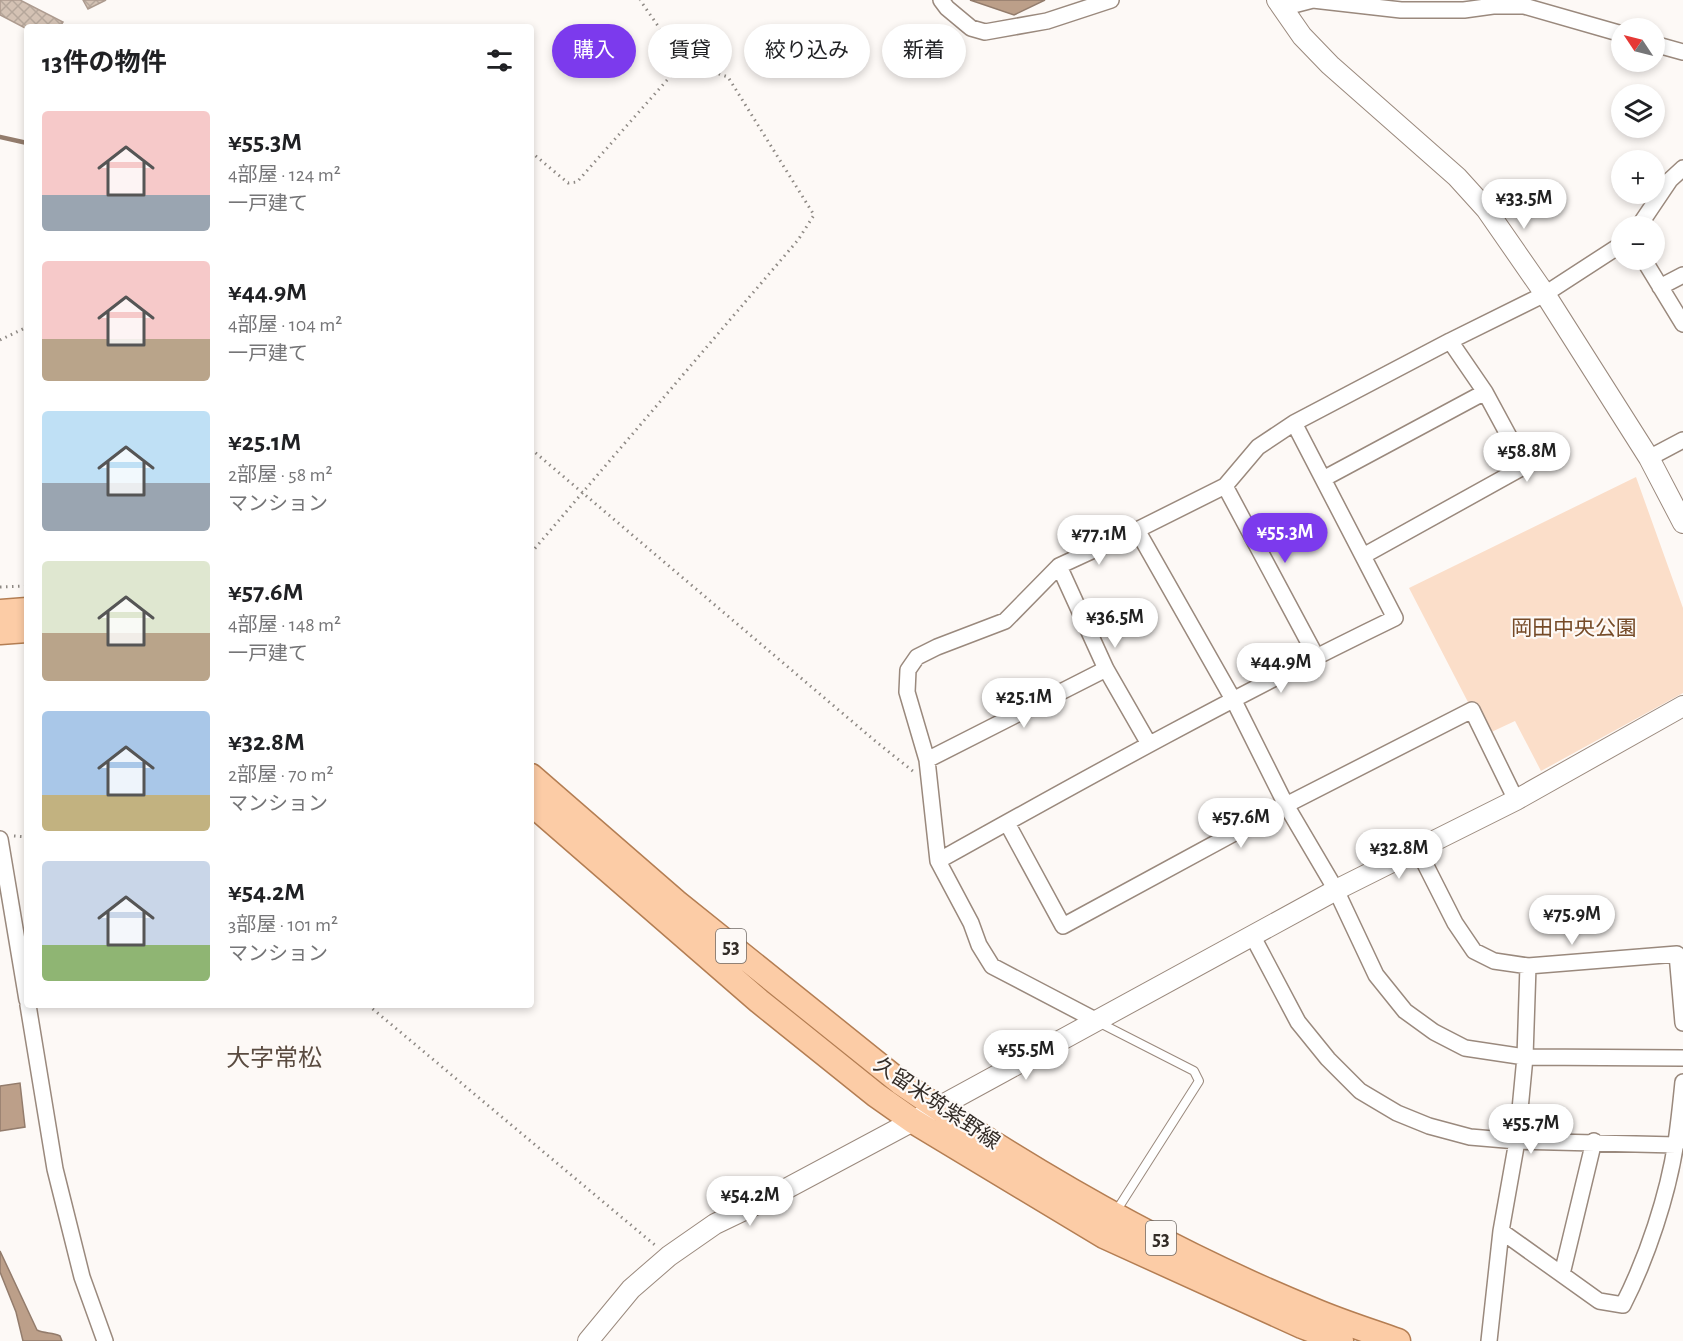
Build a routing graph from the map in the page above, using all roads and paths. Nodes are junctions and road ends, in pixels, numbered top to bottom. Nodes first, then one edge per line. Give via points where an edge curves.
1 (640, 0) edge
2 (940, 0) edge
3 (1111, 0) edge
4 (1280, 4) edge
5 (657, 24) edge
6 (1611, 31) edge
7 (1665, 47) edge
8 (1683, 52) edge
9 (669, 78) edge
10 (729, 78) edge
11 (534, 155) edge
12 (1683, 168) edge
13 (1646, 216) edge
14 (1611, 251) edge
15 (1650, 270) edge
16 (1683, 275) edge
17 (1660, 287) junction
18 (1545, 294) junction
19 (1683, 324) edge
20 (24, 328) edge
21 (0, 340) edge
22 (1450, 341) junction
23 (1485, 392) junction
24 (1294, 423) junction
25 (1683, 440) edge
26 (534, 452) edge
27 (1649, 458) junction
28 (1323, 479) junction
29 (1225, 486) junction
30 (582, 494) junction
31 (1683, 523) edge
32 (1137, 530) junction
33 (534, 550) edge
34 (1363, 556) junction
35 (1059, 566) junction
36 (24, 586) edge
37 (0, 587) edge
38 (24, 610) edge
39 (0, 612) edge
40 (24, 630) edge
41 (0, 632) edge
42 (1316, 656) junction
43 (1106, 669) junction
44 (1234, 701) junction
45 (1683, 706) edge
46 (1149, 744) junction
47 (927, 760) junction
48 (534, 779) edge
49 (929, 784) junction
50 (1516, 800) junction
51 (1286, 805) junction
52 (534, 806) edge
53 (1007, 823) junction
54 (0, 839) edge
55 (1418, 850) junction
56 (938, 861) junction
57 (1336, 890) junction
58 (1253, 937) junction
59 (1528, 966) junction
60 (24, 982) edge
61 (28, 1008) edge
62 (372, 1008) edge
63 (1097, 1021) junction
64 (1683, 1023) edge
65 (1525, 1057) junction
66 (1683, 1058) edge
67 (1683, 1082) edge
68 (937, 1108) junction
69 (913, 1121) junction
70 (1517, 1141) junction
71 (1594, 1141) junction
72 (1676, 1144) junction
73 (1114, 1214) junction
74 (1501, 1231) junction
75 (669, 1256) junction
76 (1562, 1274) junction
77 (105, 1341) edge
78 (589, 1341) edge
79 (1341, 1341) edge
80 (1398, 1341) edge
81 (1489, 1341) edge

1 - 5 path
2 - 3 street via 971,28 985,32 1047,21
4 - 6 street via 1312,0 1401,10 1524,6
4 - 18 street via 1302,36 1330,65 1457,177 1486,209
7 - 8 street
9 - 11 path via 577,182 568,183
10 - 30 path via 814,215 798,240
12 - 13 street
14 - 18 street
15 - 17 street
16 - 17 street
17 - 19 street
18 - 22 street
18 - 27 street
20 - 21 path
22 - 23 street
22 - 24 street
23 - 28 street
23 - 34 street via 1524,466
24 - 28 street
24 - 29 street via 1258,447
25 - 27 street
26 - 30 path
27 - 31 street
28 - 34 street
29 - 32 street
29 - 42 street
30 - 33 path
30 - 49 path
32 - 35 street
32 - 44 street
34 - 42 street via 1395,618
35 - 43 street
35 - 47 street via 1005,621 937,646 917,657 908,670 907,692
36 - 37 path
38 - 39 main road
40 - 41 main road
42 - 44 street
43 - 46 street
43 - 47 street
44 - 46 street
44 - 51 street
45 - 50 street
46 - 53 street
47 - 49 street
48 - 68 main road, 久留米筑紫野線 / 53 via 676,902
49 - 56 street
50 - 51 street via 1472,710
50 - 55 street
51 - 53 street via 1063,926
51 - 57 street
52 - 69 main road, 久留米筑紫野線 / 53 via 759,1001
53 - 56 street
54 - 60 street
55 - 57 street
55 - 59 street via 1455,923 1474,951 1494,962
56 - 63 street via 993,966
57 - 58 street
57 - 65 street via 1376,975 1405,1011 1465,1048
58 - 63 street
58 - 70 street via 1298,1022 1360,1091 1429,1126 1470,1137
59 - 64 street via 1677,954
59 - 65 street
61 - 77 street via 55,1169 82,1277
62 - 75 path
63 - 68 street
63 - 73 lane via 1194,1071 1199,1082
65 - 66 street
65 - 70 street
67 - 72 street
68 - 69 street
68 - 73 main road, 久留米筑紫野線 / 53
69 - 75 street via 715,1224
69 - 79 main road, 久留米筑紫野線 / 53 via 1104,1236
70 - 71 street
70 - 74 street
71 - 72 street
71 - 76 street
72 - 76 street via 1663,1198 1623,1305 1599,1300
73 - 80 main road, 久留米筑紫野線 / 53 via 1314,1311
74 - 76 street
74 - 81 street
75 - 78 street via 631,1289

